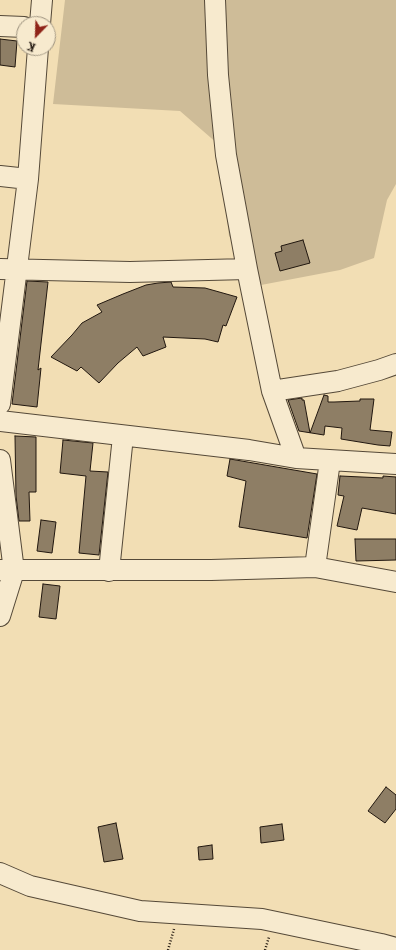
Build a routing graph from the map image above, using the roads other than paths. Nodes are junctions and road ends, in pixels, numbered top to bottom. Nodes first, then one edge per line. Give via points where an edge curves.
1 (42, 0) edge
2 (216, 0) edge
3 (41, 16) edge
4 (0, 26) edge
5 (16, 27) edge
6 (37, 56) edge
7 (0, 176) edge
8 (28, 179) junction
9 (8, 269) edge
10 (247, 269) junction
11 (396, 364) edge
12 (272, 391) junction
13 (0, 404) edge
14 (0, 421) edge
15 (123, 436) junction
16 (296, 458) junction
17 (0, 460) edge
18 (330, 461) junction
19 (396, 464) edge
20 (314, 567) junction
21 (7, 570) edge
22 (109, 571) junction
23 (396, 582) edge
24 (0, 616) edge
25 (0, 873) edge
26 (396, 948) edge

1 - 3 street
2 - 10 street via 218,75 226,155
4 - 5 street
6 - 8 street
7 - 8 street
8 - 9 street
9 - 10 street via 130,272
9 - 13 street
10 - 12 street
11 - 12 street via 338,381
12 - 16 street
14 - 15 street
15 - 16 street via 249,450
15 - 22 street
16 - 18 street
17 - 21 street
18 - 19 street
18 - 20 street
20 - 22 street
20 - 23 street
21 - 22 street
21 - 24 street
25 - 26 street via 30,886 140,911 262,919

